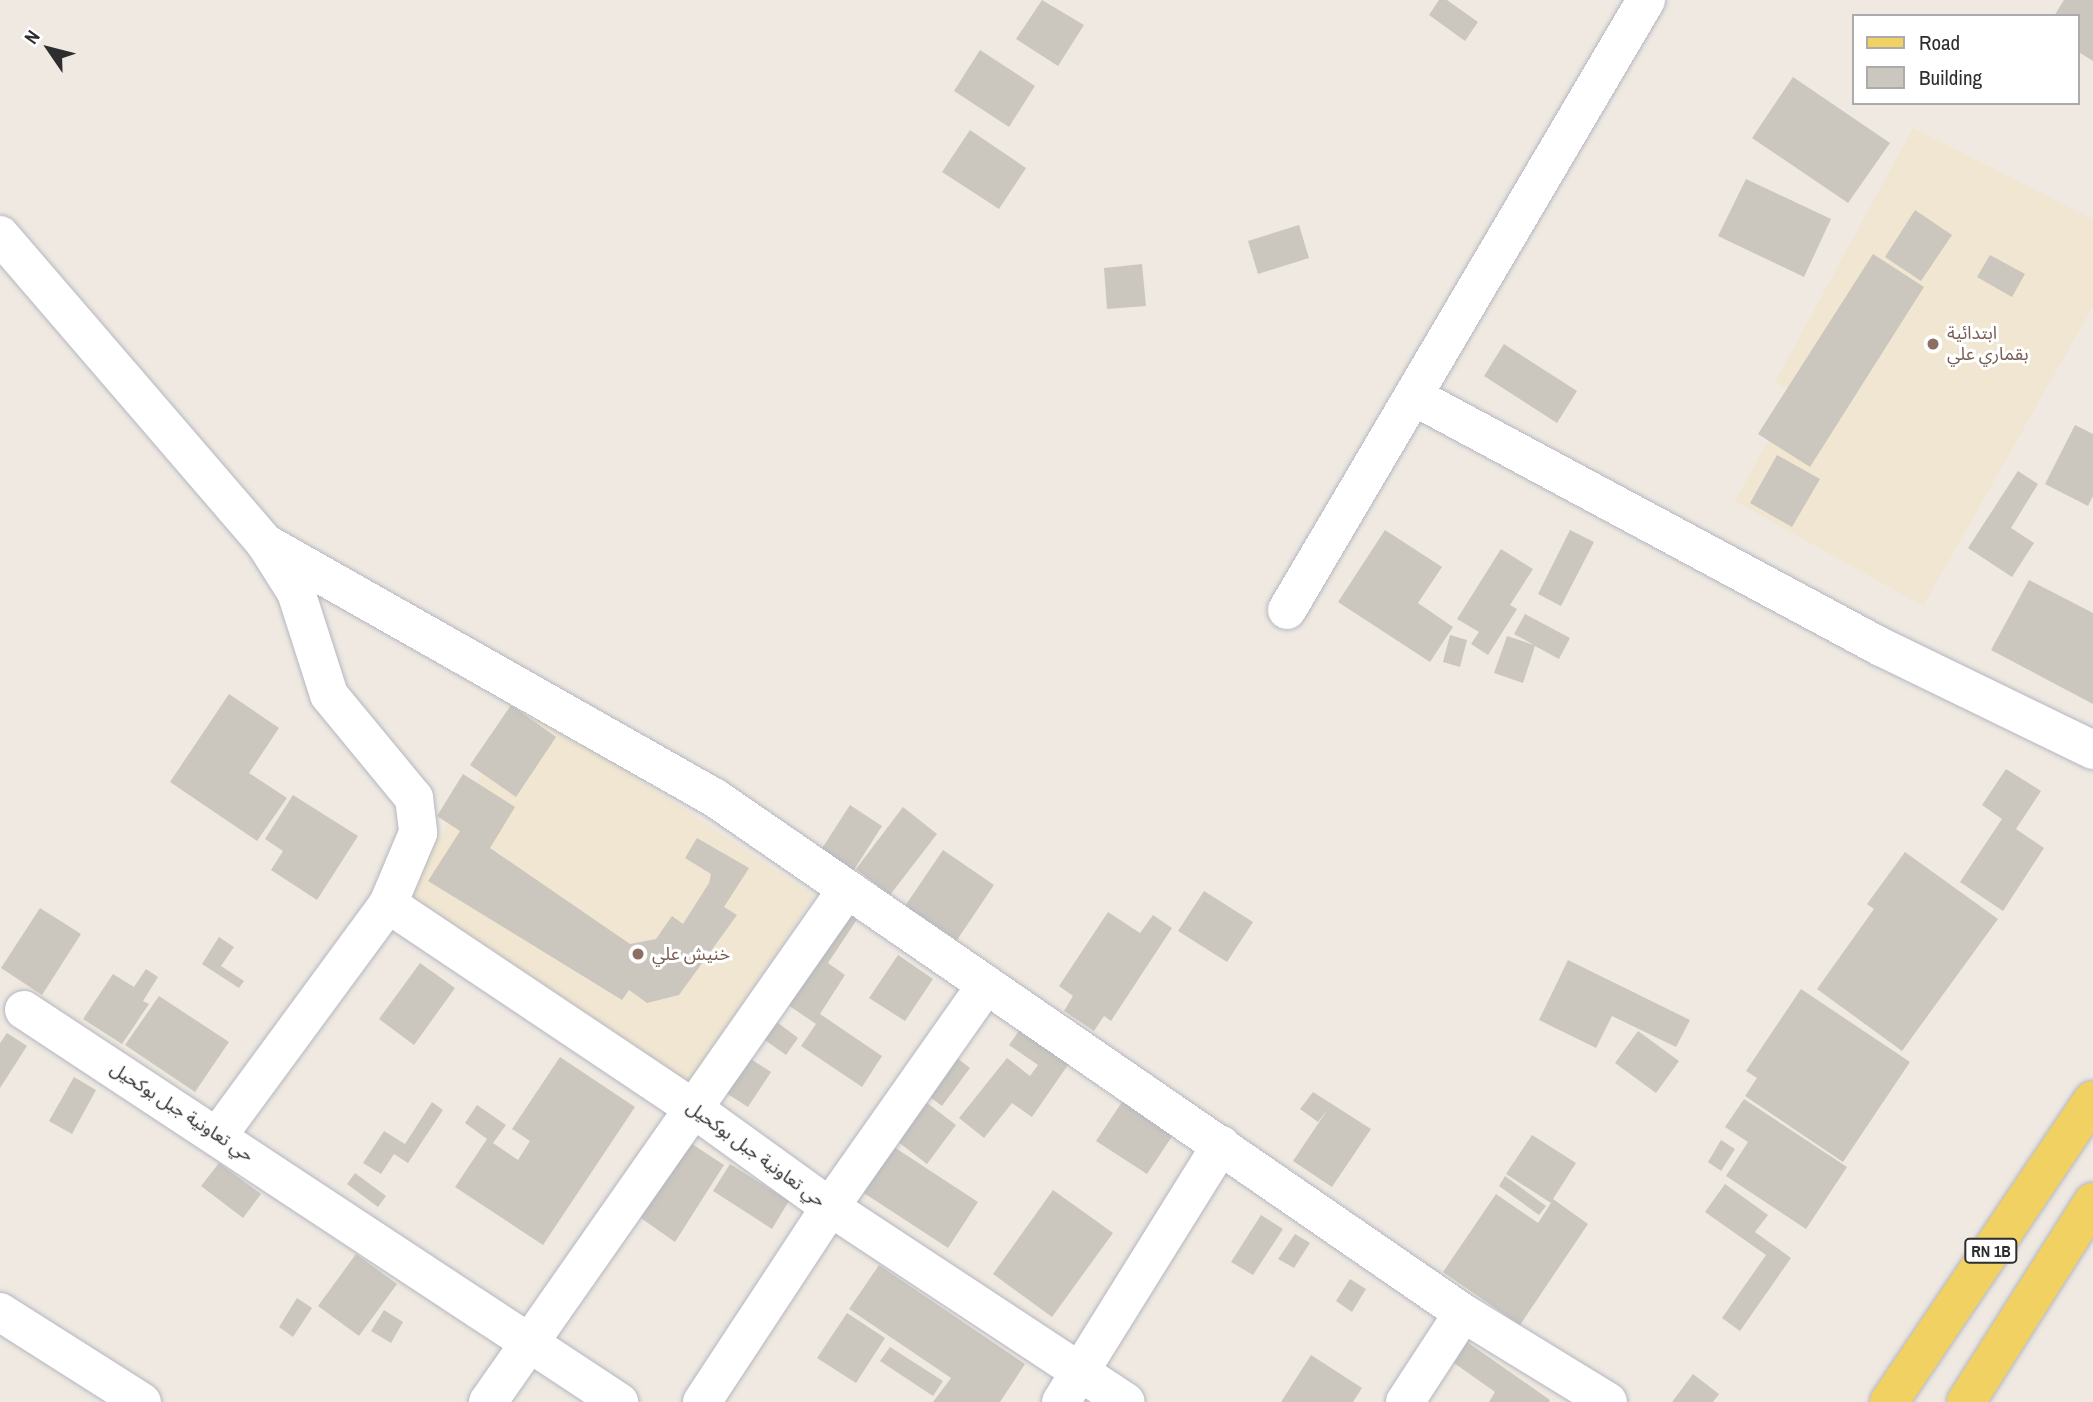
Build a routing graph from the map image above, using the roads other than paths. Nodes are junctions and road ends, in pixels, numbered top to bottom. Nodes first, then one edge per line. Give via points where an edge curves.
1 (1646, 0) edge
2 (0, 235) edge
3 (1413, 396) junction
4 (265, 543) junction
5 (1287, 610) dead end
6 (2093, 750) edge
7 (847, 889) junction
8 (388, 904) junction
9 (984, 988) junction
10 (24, 1010) dead end
11 (2093, 1100) edge
12 (694, 1109) junction
13 (219, 1134) junction
14 (1221, 1145) junction
15 (2093, 1202) edge
16 (830, 1207) junction
17 (0, 1312) edge
18 (1463, 1313) junction
19 (530, 1344) junction
20 (1071, 1387) edge
21 (142, 1402) edge
22 (488, 1402) edge
23 (619, 1402) edge
24 (702, 1402) edge
25 (1126, 1402) edge
26 (1405, 1402) edge
27 (1608, 1402) edge
28 (1889, 1402) edge
29 (1966, 1402) edge

1 - 3 street
2 - 4 street
3 - 5 street
3 - 6 street via 1881,647
4 - 7 street via 715,798
4 - 8 street via 296,592 329,695 414,797 418,833
7 - 9 street
7 - 12 street
8 - 12 street, حي تعاونية جبل بوكحيل
8 - 13 street
9 - 14 street
9 - 16 street
10 - 13 street, حي تعاونية جبل بوكحيل
11 - 28 main road, RN 1B
12 - 16 street, حي تعاونية جبل بوكحيل
12 - 19 street
13 - 19 street, حي تعاونية جبل بوكحيل
14 - 18 street
14 - 20 street
15 - 29 main road
16 - 20 street, حي تعاونية جبل بوكحيل
16 - 24 street
17 - 21 street
18 - 26 street
18 - 27 street
19 - 22 street
19 - 23 street, حي تعاونية جبل بوكحيل
20 - 25 street, حي تعاونية جبل بوكحيل

